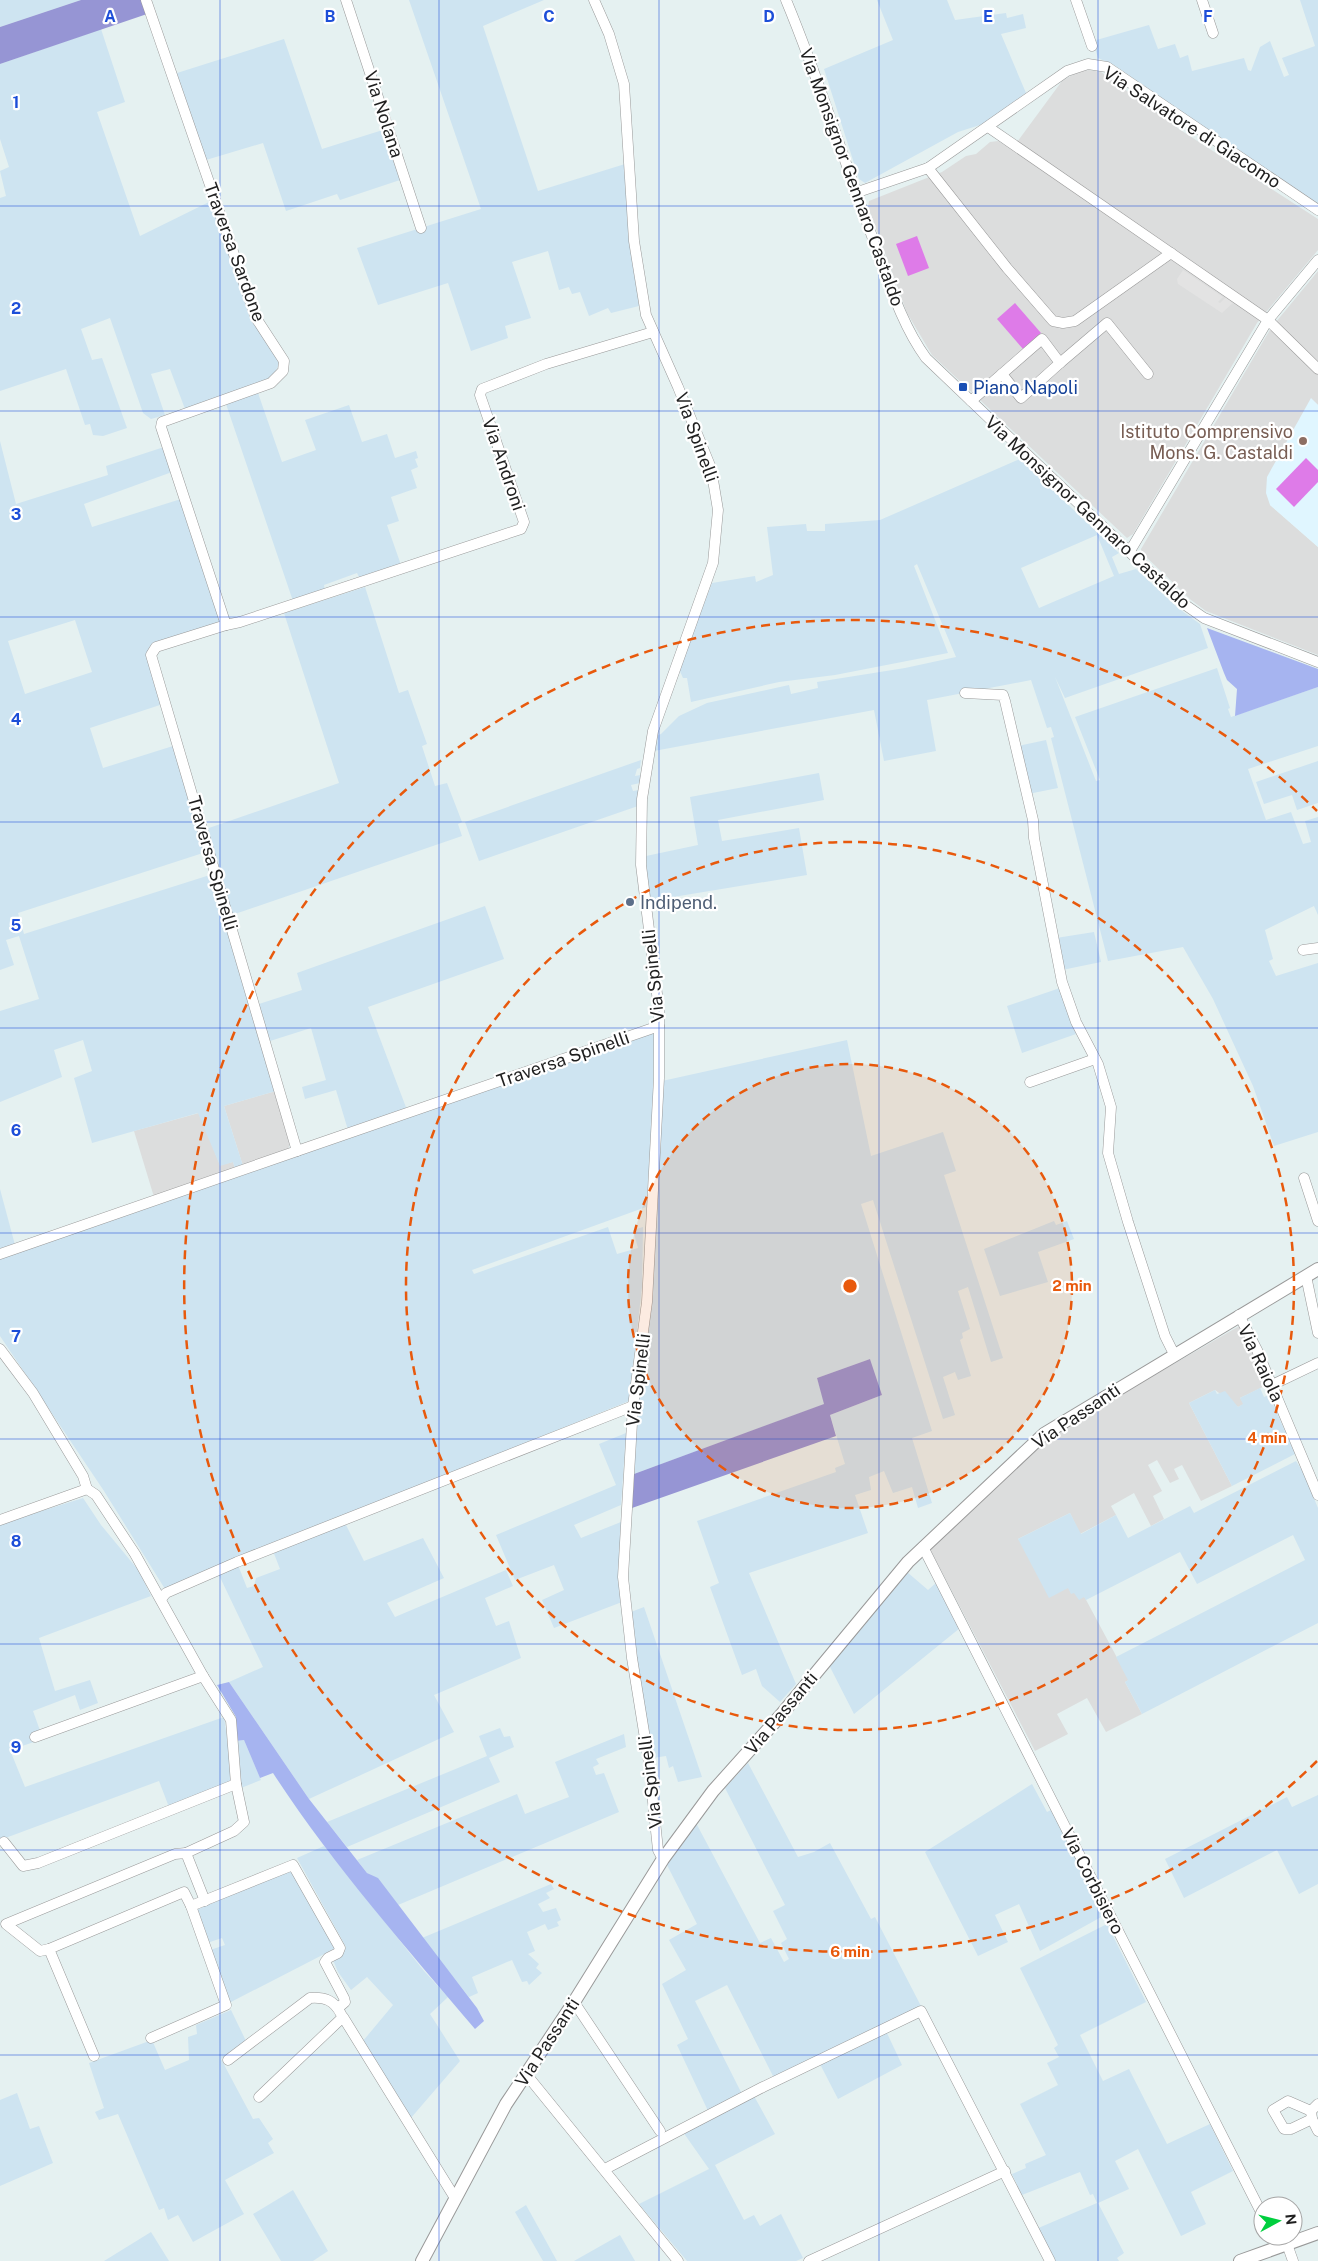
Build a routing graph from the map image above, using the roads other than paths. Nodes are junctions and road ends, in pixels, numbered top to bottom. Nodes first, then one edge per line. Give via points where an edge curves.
1 (146, 0) edge
2 (346, 0) edge
3 (594, 0) edge
4 (786, 0) edge
5 (1076, 0) edge
6 (1202, 0) edge
7 (1213, 34) dead end
8 (1092, 46) dead end
9 (988, 126) junction
10 (928, 168) junction
11 (855, 193) junction
12 (1318, 210) edge
13 (421, 228) dead end
14 (1171, 252) junction
15 (1318, 260) edge
16 (1268, 320) junction
17 (653, 332) junction
18 (1060, 362) junction
19 (1318, 369) edge
20 (1002, 374) junction
21 (1148, 374) dead end
22 (970, 401) junction
23 (1130, 551) junction
24 (226, 625) junction
25 (1318, 662) edge
26 (965, 693) dead end
27 (1318, 948) edge
28 (1302, 950) dead end
29 (659, 1026) junction
30 (1095, 1059) junction
31 (1030, 1082) dead end
32 (297, 1151) junction
33 (1304, 1178) dead end
34 (1318, 1221) edge
35 (0, 1254) edge
36 (1318, 1269) edge
37 (1306, 1276) junction
38 (1239, 1315) junction
39 (1318, 1333) edge
40 (0, 1349) edge
41 (1174, 1354) junction
42 (1318, 1363) edge
43 (1272, 1385) junction
44 (633, 1406) junction
45 (87, 1489) junction
46 (1318, 1495) edge
47 (0, 1520) edge
48 (924, 1547) junction
49 (161, 1599) junction
50 (203, 1676) junction
51 (36, 1737) dead end
52 (236, 1784) junction
53 (4, 1842) dead end
54 (186, 1853) junction
55 (663, 1859) junction
56 (204, 1901) junction
57 (191, 1906) junction
58 (49, 1949) junction
59 (574, 2002) junction
60 (341, 2013) junction
61 (151, 2038) dead end
62 (94, 2056) dead end
63 (228, 2060) dead end
64 (526, 2074) junction
65 (258, 2096) dead end
66 (1314, 2111) edge
67 (1318, 2130) edge
68 (660, 2131) dead end
69 (605, 2169) junction
70 (1005, 2171) junction
71 (1253, 2196) edge
72 (455, 2198) junction
73 (1318, 2233) edge
74 (1303, 2236) edge
75 (1271, 2246) edge
76 (1282, 2246) edge
77 (422, 2261) edge
78 (678, 2261) edge
79 (809, 2261) edge
80 (1050, 2261) edge
81 (1240, 2261) edge
82 (1293, 2261) edge

1 - 24 street, Traversa Sardone via 256,318 284,361 283,371 271,383 162,422
2 - 13 street, Via Nolana
3 - 17 street, Via Spinelli via 624,84 634,241 646,315
4 - 11 street, Via Monsignor Gennaro Castaldo via 814,67
5 - 8 street
6 - 7 street
9 - 10 street, Via Salvatore di Giacomo
9 - 12 street, Via Salvatore di Giacomo via 1067,71 1088,64 1107,67
9 - 14 street
10 - 11 street, Via Salvatore di Giacomo
10 - 14 street via 1053,321 1075,320
11 - 22 street, Via Monsignor Gennaro Castaldo via 901,314 917,346 936,370
14 - 16 street
15 - 16 street
16 - 19 street
16 - 23 street
17 - 24 street, Via Androni via 546,364 482,389 480,395 524,522 521,529
17 - 29 street, Via Spinelli via 711,468 718,510 713,563 653,731 642,799 641,865
18 - 20 street via 1042,339
18 - 20 street via 1021,398
18 - 21 street via 1107,323
20 - 22 street
22 - 23 street, Via Monsignor Gennaro Castaldo
23 - 25 street, Via Monsignor Gennaro Castaldo via 1184,604 1204,618
24 - 32 street, Traversa Spinelli via 156,647 151,655
26 - 30 street via 1003,695 1033,820 1062,982 1076,1022
27 - 28 street
29 - 32 street, Traversa Spinelli
29 - 44 street, Via Spinelli via 647,1302
30 - 31 street
30 - 41 street via 1111,1107 1108,1153 1165,1336
32 - 35 street, Traversa Spinelli
33 - 34 street
36 - 37 street, Via Passanti
37 - 38 street, Via Passanti
37 - 39 street
38 - 41 street, Via Passanti
38 - 43 street, Via Raiola
40 - 45 street via 33,1393 83,1476
41 - 48 street, Via Passanti via 1044,1434
42 - 43 street
43 - 46 street, Via Raiola
44 - 49 street via 237,1562 166,1593
44 - 55 street, Via Spinelli via 623,1577 658,1850
45 - 47 street
45 - 49 street via 96,1496
48 - 55 street, Via Passanti via 713,1791
48 - 71 street, Via Corbisiero
49 - 50 street
50 - 51 street
50 - 52 street via 231,1720
52 - 53 street via 23,1866
52 - 54 street via 244,1815 241,1826
54 - 56 street
54 - 58 street via 175,1854 6,1924 40,1951
55 - 59 street, Via Passanti
56 - 57 street
56 - 60 street via 293,1865 340,1948 325,1962 344,1998
57 - 58 street via 184,1892
57 - 61 street via 226,2006
58 - 62 street
59 - 64 street, Via Passanti
59 - 68 street
60 - 63 street via 327,1998 310,1998
60 - 65 street
60 - 72 street
64 - 69 street
64 - 72 street, Via Passanti
66 - 67 street
69 - 70 street via 921,2010
69 - 78 street
70 - 79 street
70 - 80 street
72 - 77 street, Via Passanti
73 - 74 street
75 - 81 street
76 - 82 street

